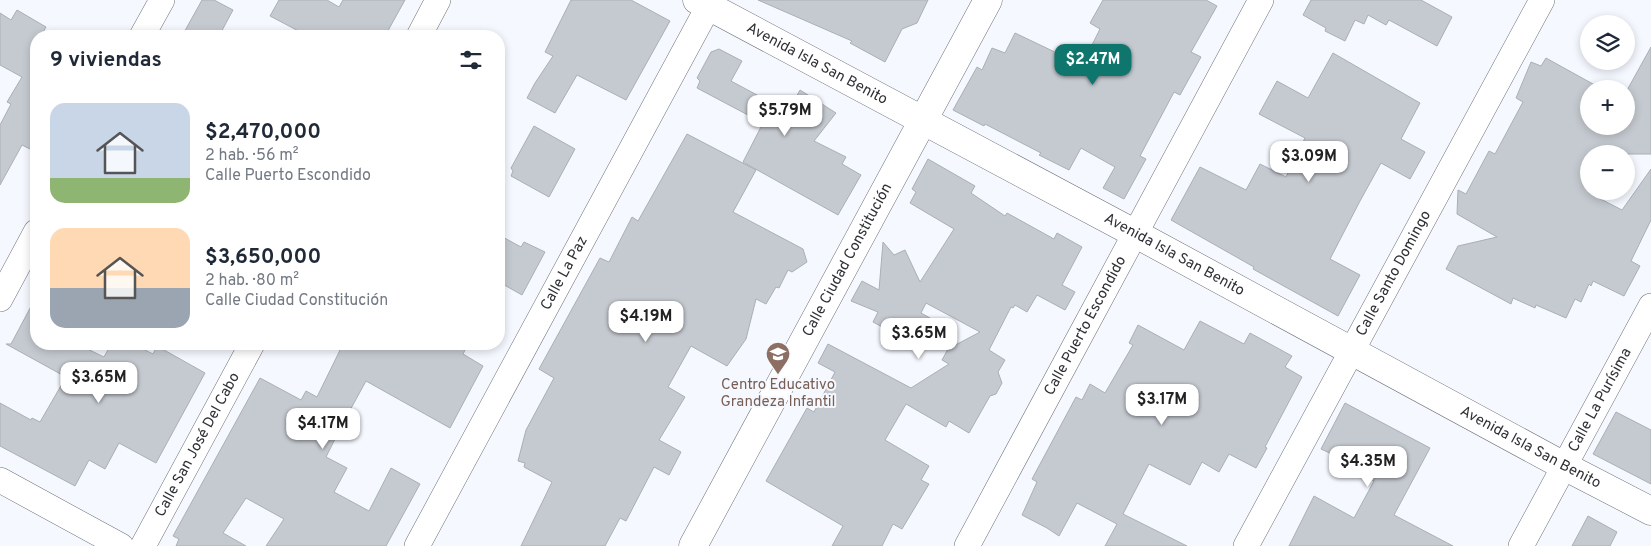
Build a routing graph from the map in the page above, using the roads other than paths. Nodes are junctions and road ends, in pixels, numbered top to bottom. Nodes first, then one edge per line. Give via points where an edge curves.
1 (162, 0) edge
2 (438, 0) edge
3 (988, 0) edge
4 (1261, 0) edge
5 (1542, 0) edge
6 (706, 2) edge
7 (145, 30) edge
8 (422, 30) edge
9 (922, 121) junction
10 (1136, 234) junction
11 (30, 243) edge
12 (0, 299) edge
13 (1651, 306) edge
14 (249, 350) edge
15 (1351, 352) junction
16 (1564, 466) junction
17 (0, 480) edge
18 (1651, 511) edge
19 (121, 546) edge
20 (143, 546) edge
21 (417, 546) edge
22 (693, 546) edge
23 (967, 546) edge
24 (1246, 546) edge
25 (1521, 546) edge

1 - 7 street
2 - 8 street
3 - 9 main road, Calle Ciudad Constitución
4 - 10 street, Calle Puerto Escondido
5 - 15 street, Calle Santo Domingo
6 - 9 main road, Avenida Isla San Benito
6 - 21 street, Calle La Paz
9 - 10 main road, Avenida Isla San Benito
9 - 22 main road, Calle Ciudad Constitución
10 - 15 main road, Avenida Isla San Benito
10 - 23 street, Calle Puerto Escondido
11 - 12 street
13 - 16 street, Calle La Purísima
14 - 20 street, Calle San José Del Cabo
15 - 16 main road, Avenida Isla San Benito
15 - 24 street, Calle Santo Domingo
16 - 18 main road, Avenida Isla San Benito
16 - 25 street, Calle La Purísima
17 - 19 street

